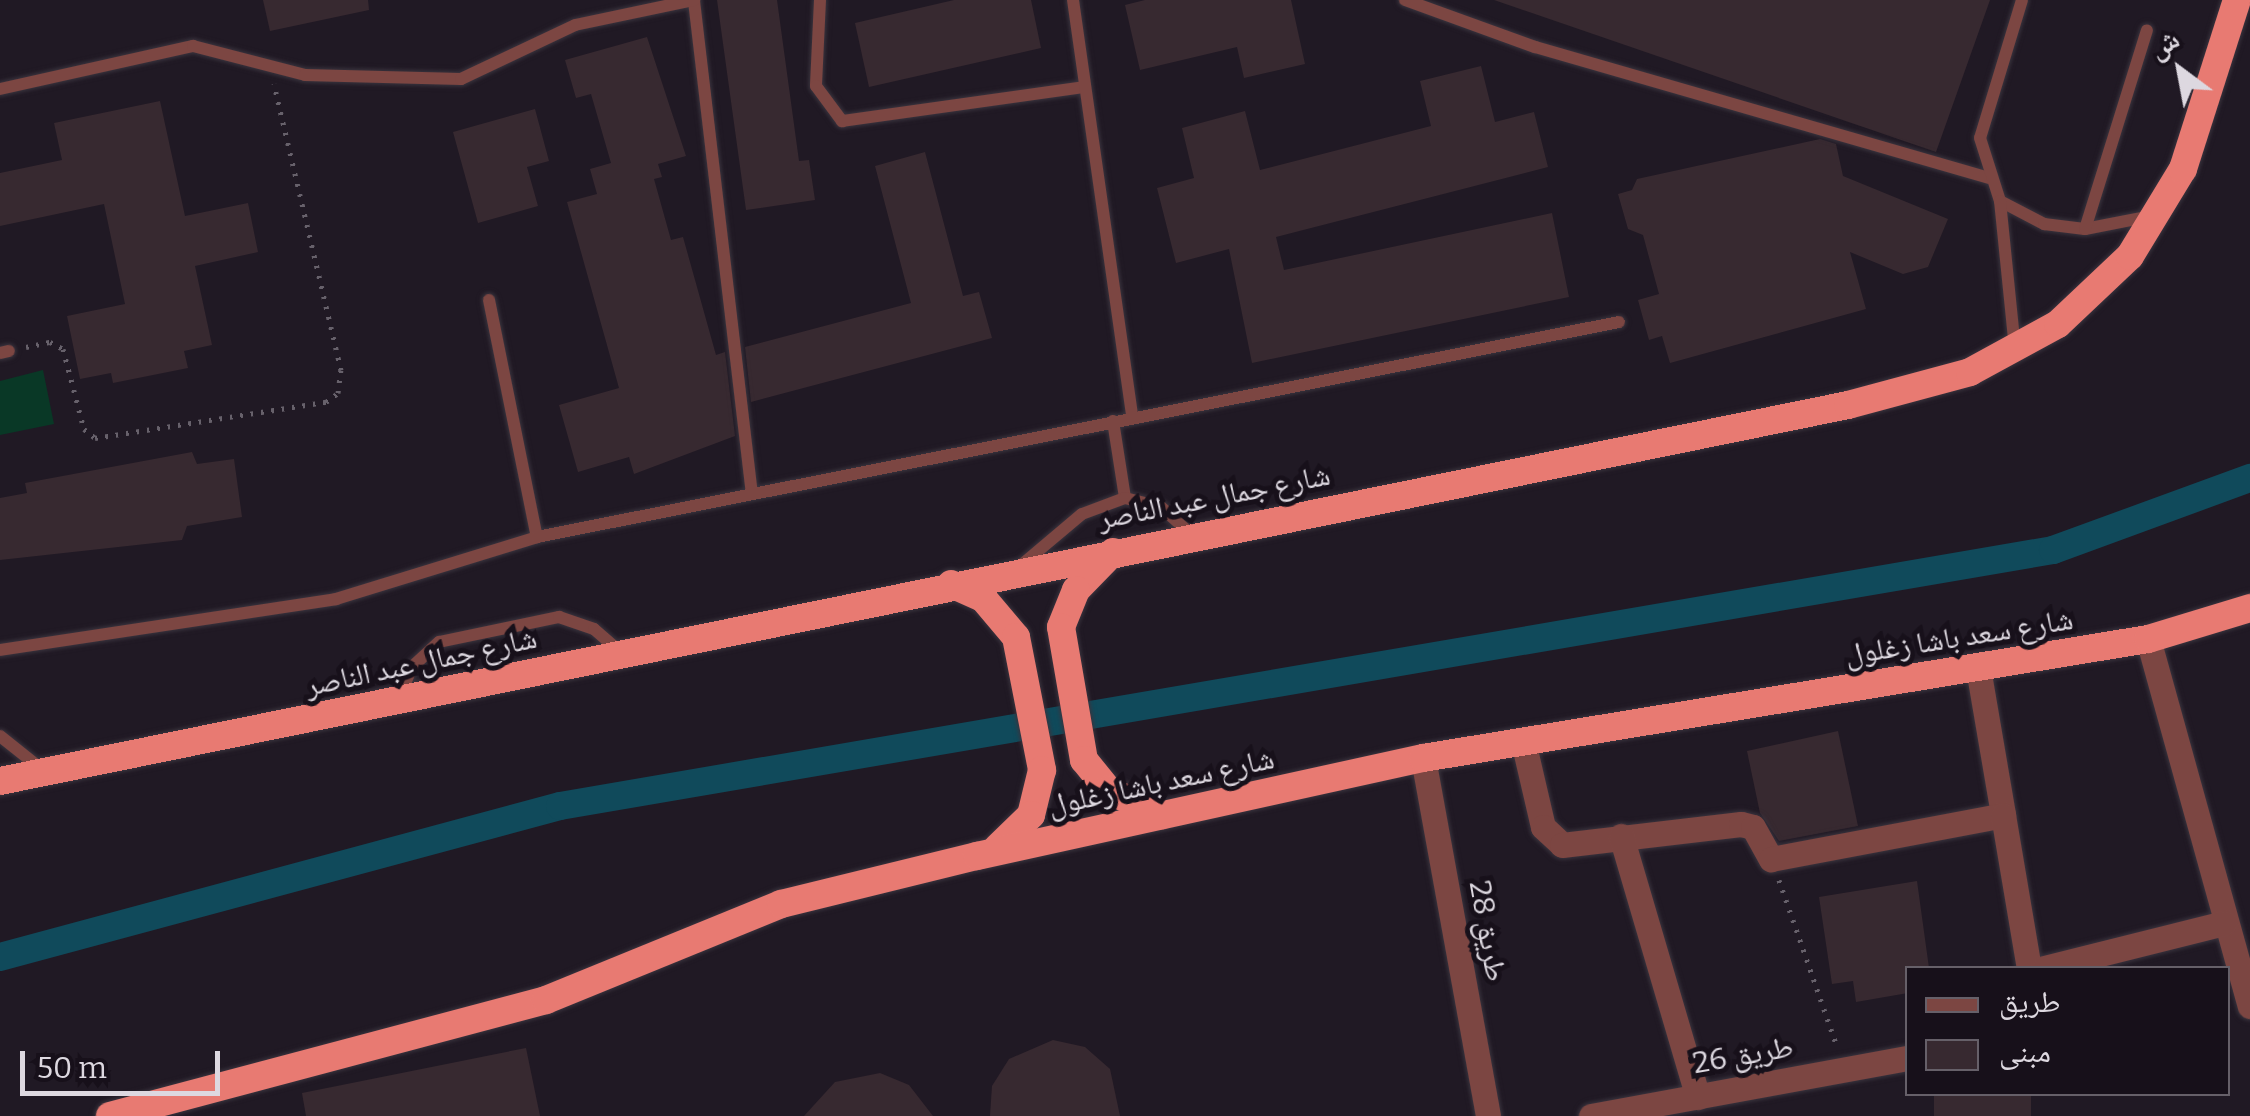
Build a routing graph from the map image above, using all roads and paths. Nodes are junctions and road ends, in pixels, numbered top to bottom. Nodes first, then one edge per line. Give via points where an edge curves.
1 (694, 0) edge
2 (820, 0) edge
3 (1073, 0) edge
4 (1405, 0) edge
5 (2022, 0) edge
6 (2237, 0) edge
7 (2147, 30) dead end
8 (270, 65) junction
9 (1085, 87) junction
10 (0, 88) edge
11 (1990, 178) junction
12 (2000, 201) junction
13 (2159, 215) junction
14 (2085, 229) junction
15 (489, 300) dead end
16 (1619, 322) dead end
17 (2016, 351) junction
18 (4, 352) edge
19 (1132, 417) junction
20 (1113, 421) junction
21 (752, 492) junction
22 (1125, 498) junction
23 (1192, 535) junction
24 (537, 537) junction
25 (1118, 548) junction
26 (1015, 570) junction
27 (951, 584) junction
28 (2250, 608) edge
29 (2148, 638) junction
30 (0, 650) edge
31 (622, 654) junction
32 (1978, 668) junction
33 (398, 700) junction
34 (0, 736) edge
35 (1523, 741) junction
36 (1424, 758) junction
37 (46, 773) junction
38 (0, 781) edge
39 (1161, 815) junction
40 (2003, 815) junction
41 (1621, 836) junction
42 (977, 856) junction
43 (1771, 859) junction
44 (2224, 923) junction
45 (2029, 966) edge
46 (2052, 966) edge
47 (2241, 1000) edge
48 (1905, 1059) edge
49 (1842, 1070) junction
50 (1698, 1096) junction
51 (1666, 1109) edge
52 (110, 1116) edge
53 (1488, 1116) edge
54 (1591, 1116) edge

1 - 8 lane via 575,25 462,78 352,80
1 - 21 lane
2 - 9 lane via 816,86 842,121
3 - 9 lane
4 - 11 lane via 1535,47
5 - 11 lane via 1980,138
6 - 13 highway, شارع جمال عبد الناصر via 2189,153
7 - 14 lane
8 - 10 lane via 193,46
8 - 18 path via 341,370 338,393 326,402 95,438 84,429 59,344
9 - 19 lane
11 - 12 lane
12 - 14 lane via 2044,224
12 - 17 lane
13 - 14 lane
13 - 17 highway, شارع جمال عبد الناصر via 2096,292
15 - 24 lane
16 - 19 lane
17 - 23 highway, شارع جمال عبد الناصر via 1970,372 1848,405
19 - 20 lane
20 - 21 lane
20 - 22 lane
21 - 24 lane
22 - 23 lane via 1161,507
22 - 26 lane via 1082,514
23 - 25 highway, شارع جمال عبد الناصر
24 - 30 lane via 336,599
25 - 26 highway, شارع جمال عبد الناصر
25 - 39 highway via 1087,574 1061,627 1084,760 1124,802
26 - 27 highway, شارع جمال عبد الناصر
27 - 31 highway, شارع جمال عبد الناصر
27 - 42 highway via 983,598 1016,636 1042,770 1035,804 1017,833
28 - 29 highway, شارع سعد باشا زغلول
29 - 32 highway, شارع سعد باشا زغلول
29 - 44 street
31 - 33 highway, شارع جمال عبد الناصر
31 - 33 lane via 594,629 559,616 439,642 412,666
32 - 35 highway, شارع سعد باشا زغلول
32 - 40 street
33 - 37 highway, شارع جمال عبد الناصر
34 - 37 lane
35 - 36 highway, شارع سعد باشا زغلول
35 - 41 street via 1552,840 1569,846
36 - 39 highway, شارع سعد باشا زغلول
36 - 53 street, طريق 28
37 - 38 highway, شارع جمال عبد الناصر
39 - 42 highway, شارع سعد باشا زغلول
40 - 43 street
40 - 45 street
41 - 43 street via 1741,824 1753,827
41 - 50 street
42 - 52 highway, شارع سعد باشا زغلول via 781,904 546,1000
43 - 49 path
44 - 46 street
44 - 47 street
48 - 49 street, طريق 26
49 - 50 street, طريق 26
50 - 51 street, طريق 26
51 - 54 street, طريق 26

